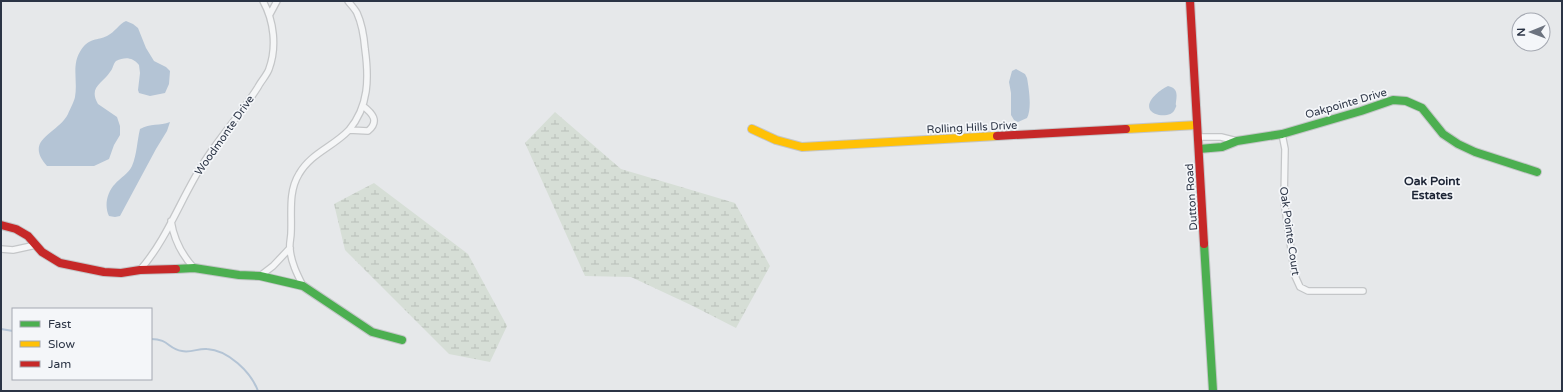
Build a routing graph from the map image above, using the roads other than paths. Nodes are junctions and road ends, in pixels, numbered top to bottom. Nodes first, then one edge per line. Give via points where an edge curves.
1 (263, 1) edge
2 (277, 1) edge
3 (348, 1) edge
4 (1190, 1) edge
5 (270, 14) junction
6 (363, 106) junction
7 (1197, 125) junction
8 (752, 129) dead end
9 (349, 130) junction
10 (1282, 134) junction
11 (1198, 137) junction
12 (1221, 137) junction
13 (1237, 141) junction
14 (1222, 147) junction
15 (1199, 149) junction
16 (1537, 172) dead end
17 (171, 220) junction
18 (1, 225) edge
19 (36, 245) junction
20 (290, 248) junction
21 (1, 250) edge
22 (194, 268) junction
23 (140, 270) junction
24 (260, 276) junction
25 (303, 286) junction
26 (1363, 291) dead end
27 (402, 340) dead end
28 (1213, 391) edge

1 - 5 street, Woodmonte Drive
2 - 5 street
3 - 6 street via 357,12 363,31 368,71
4 - 7 street, Dutton Road
5 - 17 street, Woodmonte Drive via 273,44 269,70 205,161
6 - 9 street
6 - 9 street via 373,115 373,127 368,131
7 - 8 street, Rolling Hills Drive via 802,147 787,145
7 - 11 street, Dutton Road
9 - 20 street via 307,162 298,175 291,203
10 - 13 street, Oakpointe Drive
10 - 16 street, Oakpointe Drive via 1393,100 1406,101 1422,108 1443,134 1458,144
10 - 26 street, Oak Pointe Court via 1285,149 1284,201 1295,276 1300,287 1308,291
11 - 12 street, Oakpointe Drive
11 - 15 street, Dutton Road
12 - 13 street, Oakpointe Drive
12 - 14 street
13 - 14 street, Oakpointe Drive
14 - 15 street, Oakpointe Drive
15 - 28 street, Dutton Road
17 - 22 street via 179,248
17 - 23 street, Woodmonte Drive via 151,258
18 - 19 street via 16,229 28,236
19 - 21 street
19 - 23 street via 60,263 113,273
20 - 24 street
20 - 25 street via 296,273
22 - 23 street
22 - 24 street
24 - 25 street
25 - 27 street via 372,332

